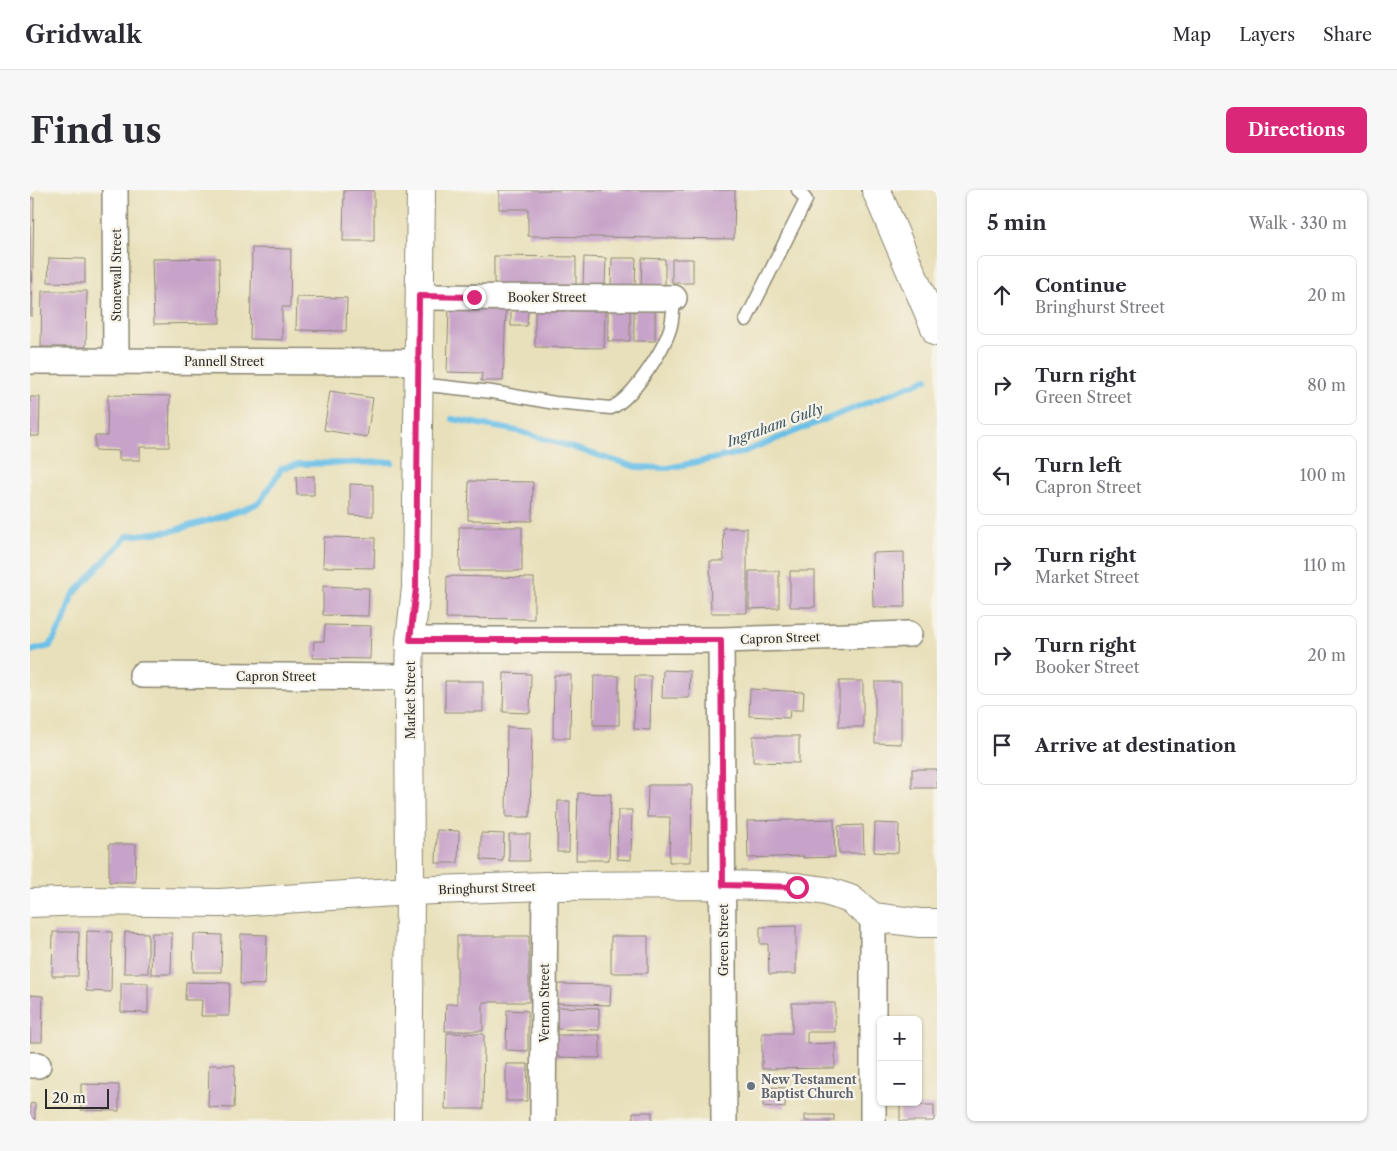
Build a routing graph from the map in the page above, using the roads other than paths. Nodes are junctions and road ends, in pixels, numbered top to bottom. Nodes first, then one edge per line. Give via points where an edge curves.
1 (115, 190) edge
2 (422, 190) edge
3 (798, 190) edge
4 (876, 190) edge
5 (419, 296) junction
6 (674, 298) joint
7 (746, 320) dead end
8 (937, 332) edge
9 (116, 360) junction
10 (30, 361) edge
11 (419, 373) junction
12 (909, 634) dead end
13 (410, 640) junction
14 (721, 640) junction
15 (142, 675) dead end
16 (409, 677) junction
17 (723, 885) junction
18 (545, 886) junction
19 (410, 891) junction
20 (30, 903) edge
21 (873, 917) junction
22 (937, 923) edge
23 (408, 1121) edge
24 (543, 1121) edge
25 (724, 1121) edge
26 (873, 1121) edge

1 - 9 street, Stonewall Street
2 - 5 street, Market Street
3 - 7 lane via 806,200
4 - 8 street
5 - 6 street, Booker Street
5 - 11 street, Market Street
6 - 11 lane via 670,329 656,357 630,394 611,408 555,403 492,392
9 - 10 street, Pannell Street
9 - 11 street, Pannell Street
11 - 13 street, Market Street via 416,588
12 - 14 street, Capron Street
13 - 14 street, Capron Street
13 - 16 street, Market Street
14 - 17 street, Green Street
15 - 16 street, Capron Street
16 - 19 street, Market Street
17 - 18 street, Bringhurst Street
17 - 21 street, Bringhurst Street via 826,890 850,899
17 - 25 street, Green Street
18 - 19 street, Bringhurst Street
18 - 24 street, Vernon Street
19 - 20 street, Bringhurst Street via 220,903
19 - 23 street, Market Street
21 - 22 street
21 - 26 street

